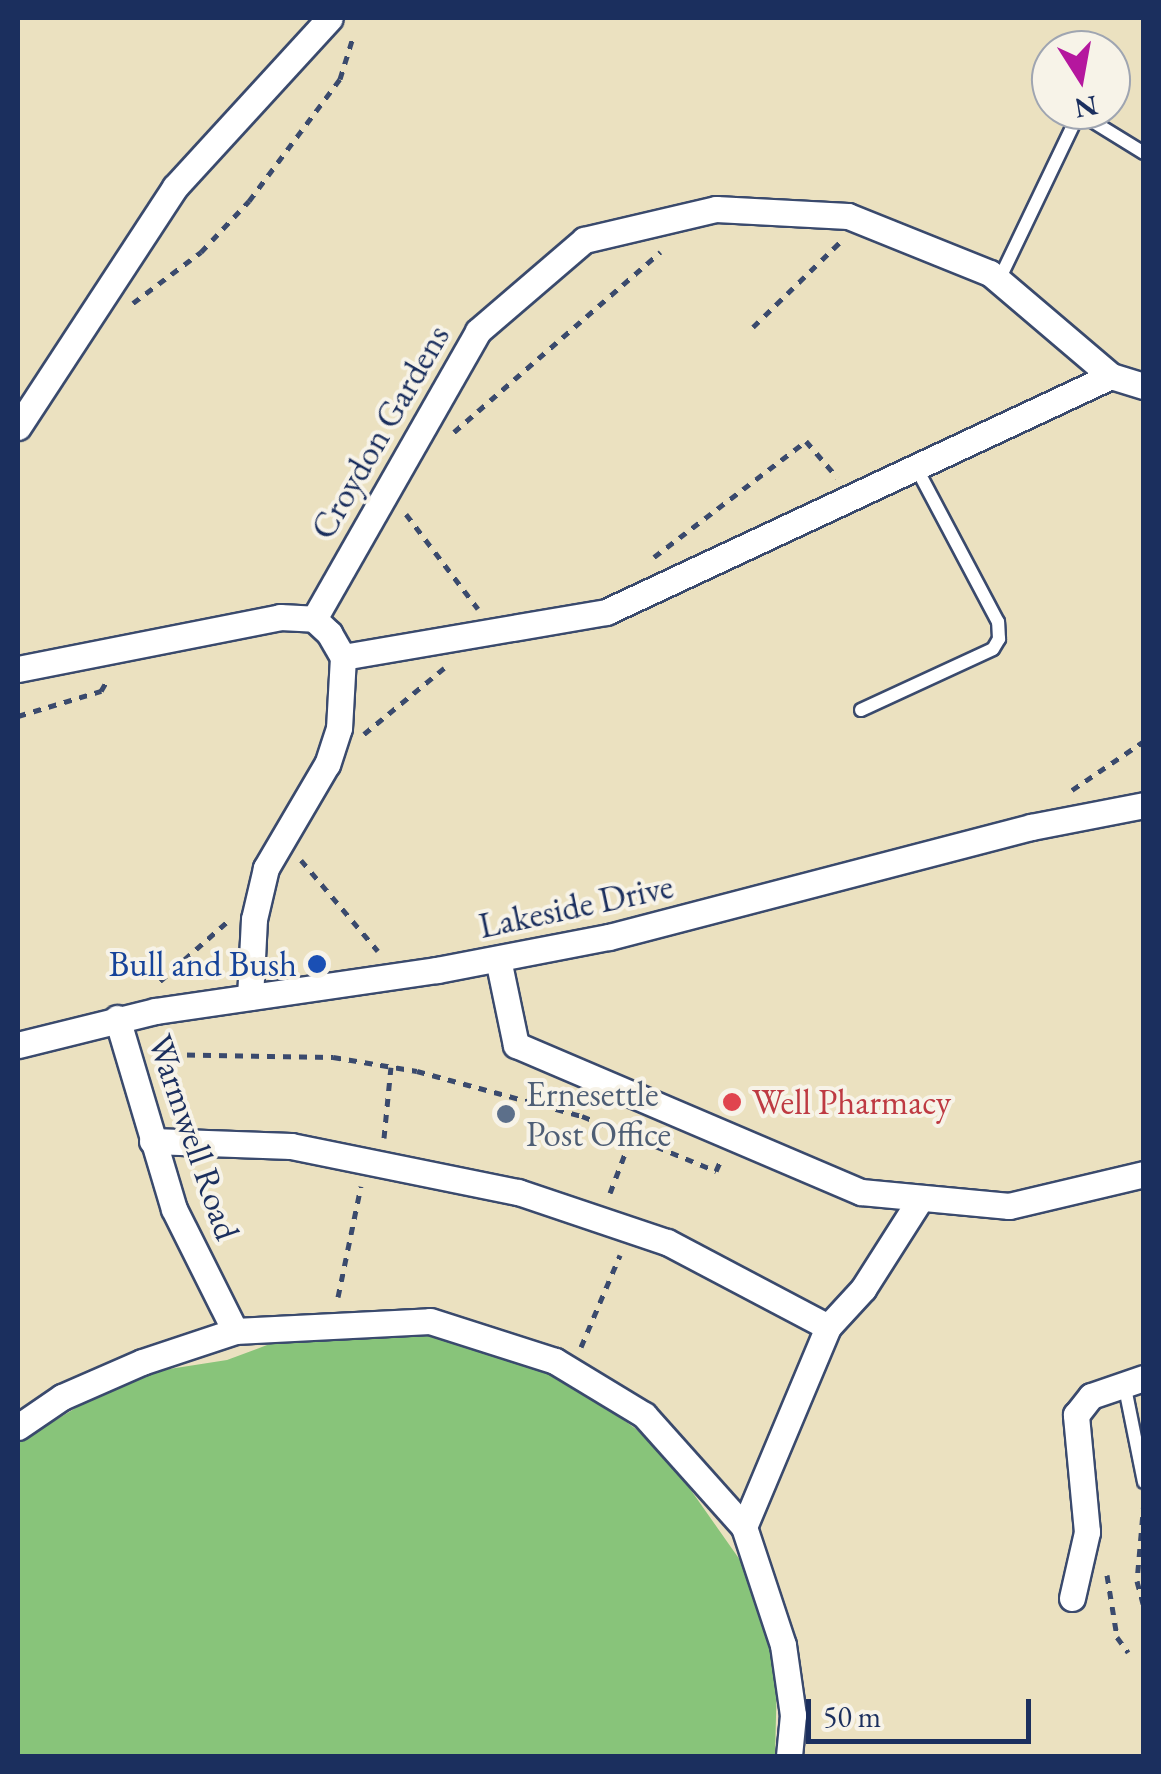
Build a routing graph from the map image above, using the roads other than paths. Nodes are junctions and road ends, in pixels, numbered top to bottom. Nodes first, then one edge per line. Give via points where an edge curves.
1 (330, 18) edge
2 (1142, 150) edge
3 (999, 280) junction
4 (1111, 376) junction
5 (1144, 386) edge
6 (18, 427) edge
7 (915, 464) junction
8 (314, 619) junction
9 (344, 657) junction
10 (18, 669) edge
11 (861, 710) dead end
12 (1144, 805) edge
13 (498, 959) junction
14 (250, 998) junction
15 (117, 1018) junction
16 (18, 1046) edge
17 (152, 1141) junction
18 (1144, 1174) edge
19 (919, 1200) junction
20 (828, 1327) junction
21 (235, 1331) junction
22 (1134, 1381) edge
23 (18, 1427) edge
24 (1144, 1482) edge
25 (744, 1527) junction
26 (1072, 1598) dead end
27 (789, 1756) edge

1 - 6 street via 175,187
2 - 3 lane via 1079,113
3 - 4 street, Croydon Gardens
3 - 8 street, Croydon Gardens via 861,222 716,209 584,240 478,331
4 - 5 street, Croydon Gardens
4 - 7 street
7 - 9 street via 606,612
7 - 11 lane via 998,622 999,639 993,649
8 - 9 street
8 - 10 street via 280,617
9 - 14 street via 345,689 332,751 260,894
12 - 13 street, Lakeside Drive via 1031,827 694,918
13 - 14 street, Lakeside Drive
13 - 19 street via 516,1045 861,1192
14 - 15 street, Lakeside Drive
15 - 16 street, Lakeside Drive
15 - 17 street, Warmwell Road
17 - 20 street via 291,1146 374,1159 600,1219 668,1242
17 - 21 street, Warmwell Road via 174,1209
18 - 19 street via 1009,1206
19 - 20 street via 863,1289
20 - 25 street
21 - 23 street via 110,1376
21 - 25 street via 430,1320 555,1361 644,1415
22 - 24 lane
22 - 26 street via 1091,1396 1076,1415 1087,1532
25 - 27 street via 783,1646 793,1715

